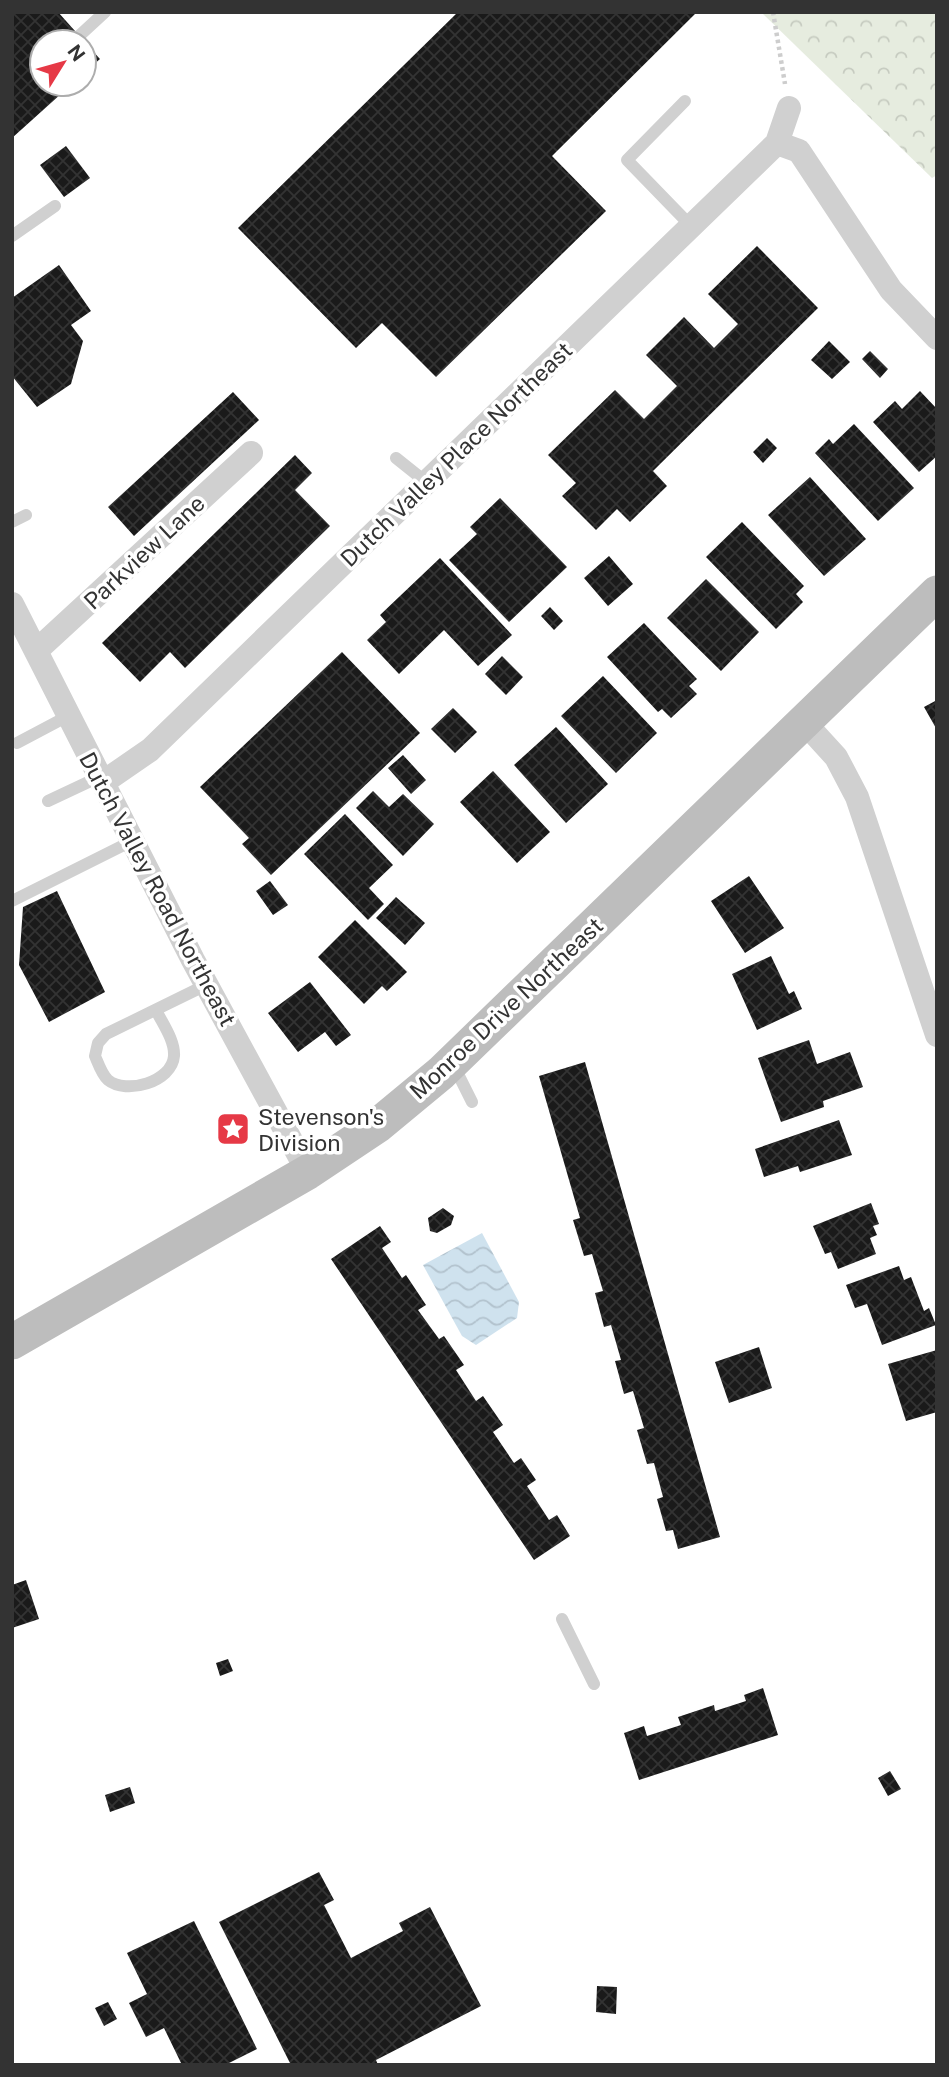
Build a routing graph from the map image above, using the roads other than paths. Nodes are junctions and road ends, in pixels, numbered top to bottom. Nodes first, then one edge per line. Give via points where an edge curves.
1 (105, 12) edge
2 (88, 28) edge
3 (685, 101) dead end
4 (789, 108) road end
5 (777, 143) junction
6 (55, 206) dead end
7 (691, 226) junction
8 (12, 236) edge
9 (937, 338) edge
10 (251, 453) dead end
11 (396, 458) dead end
12 (426, 482) junction
13 (26, 515) dead end
14 (12, 522) edge
15 (937, 593) edge
16 (12, 604) edge
17 (36, 651) junction
18 (68, 716) junction
19 (804, 722) junction
20 (17, 743) dead end
21 (100, 780) junction
22 (48, 801) dead end
23 (132, 841) junction
24 (12, 901) edge
25 (206, 985) junction
26 (156, 1010) junction
27 (937, 1034) edge
28 (452, 1062) junction
29 (472, 1102) dead end
30 (308, 1172) junction
31 (12, 1342) edge
32 (562, 1619) dead end
33 (594, 1684) dead end

1 - 2 lane
3 - 7 lane via 627,160
4 - 5 street, Dutch Valley Place Northeast
5 - 7 street, Dutch Valley Place Northeast
5 - 9 street via 799,151 891,290
6 - 8 lane
7 - 12 street, Dutch Valley Place Northeast
10 - 17 street, Parkview Lane
11 - 12 lane
12 - 21 street, Dutch Valley Place Northeast via 150,750 127,768
13 - 14 lane
15 - 19 main road, Monroe Drive Northeast
16 - 17 street, Dutch Valley Road Northeast
17 - 18 street, Dutch Valley Road Northeast
18 - 20 lane
18 - 21 street, Dutch Valley Road Northeast
19 - 27 street via 836,757 857,797
19 - 28 main road, Monroe Drive Northeast
21 - 22 lane
21 - 23 street, Dutch Valley Road Northeast
23 - 24 lane
23 - 25 street, Dutch Valley Road Northeast
25 - 26 lane
25 - 30 street, Dutch Valley Road Northeast
26 - 26 lane via 106,1034 98,1043 94,1056 106,1079 122,1087 137,1086 167,1072 174,1056 170,1036
28 - 29 lane
28 - 30 main road, Monroe Drive Northeast via 377,1126
30 - 31 main road, Monroe Drive Northeast
32 - 33 lane

